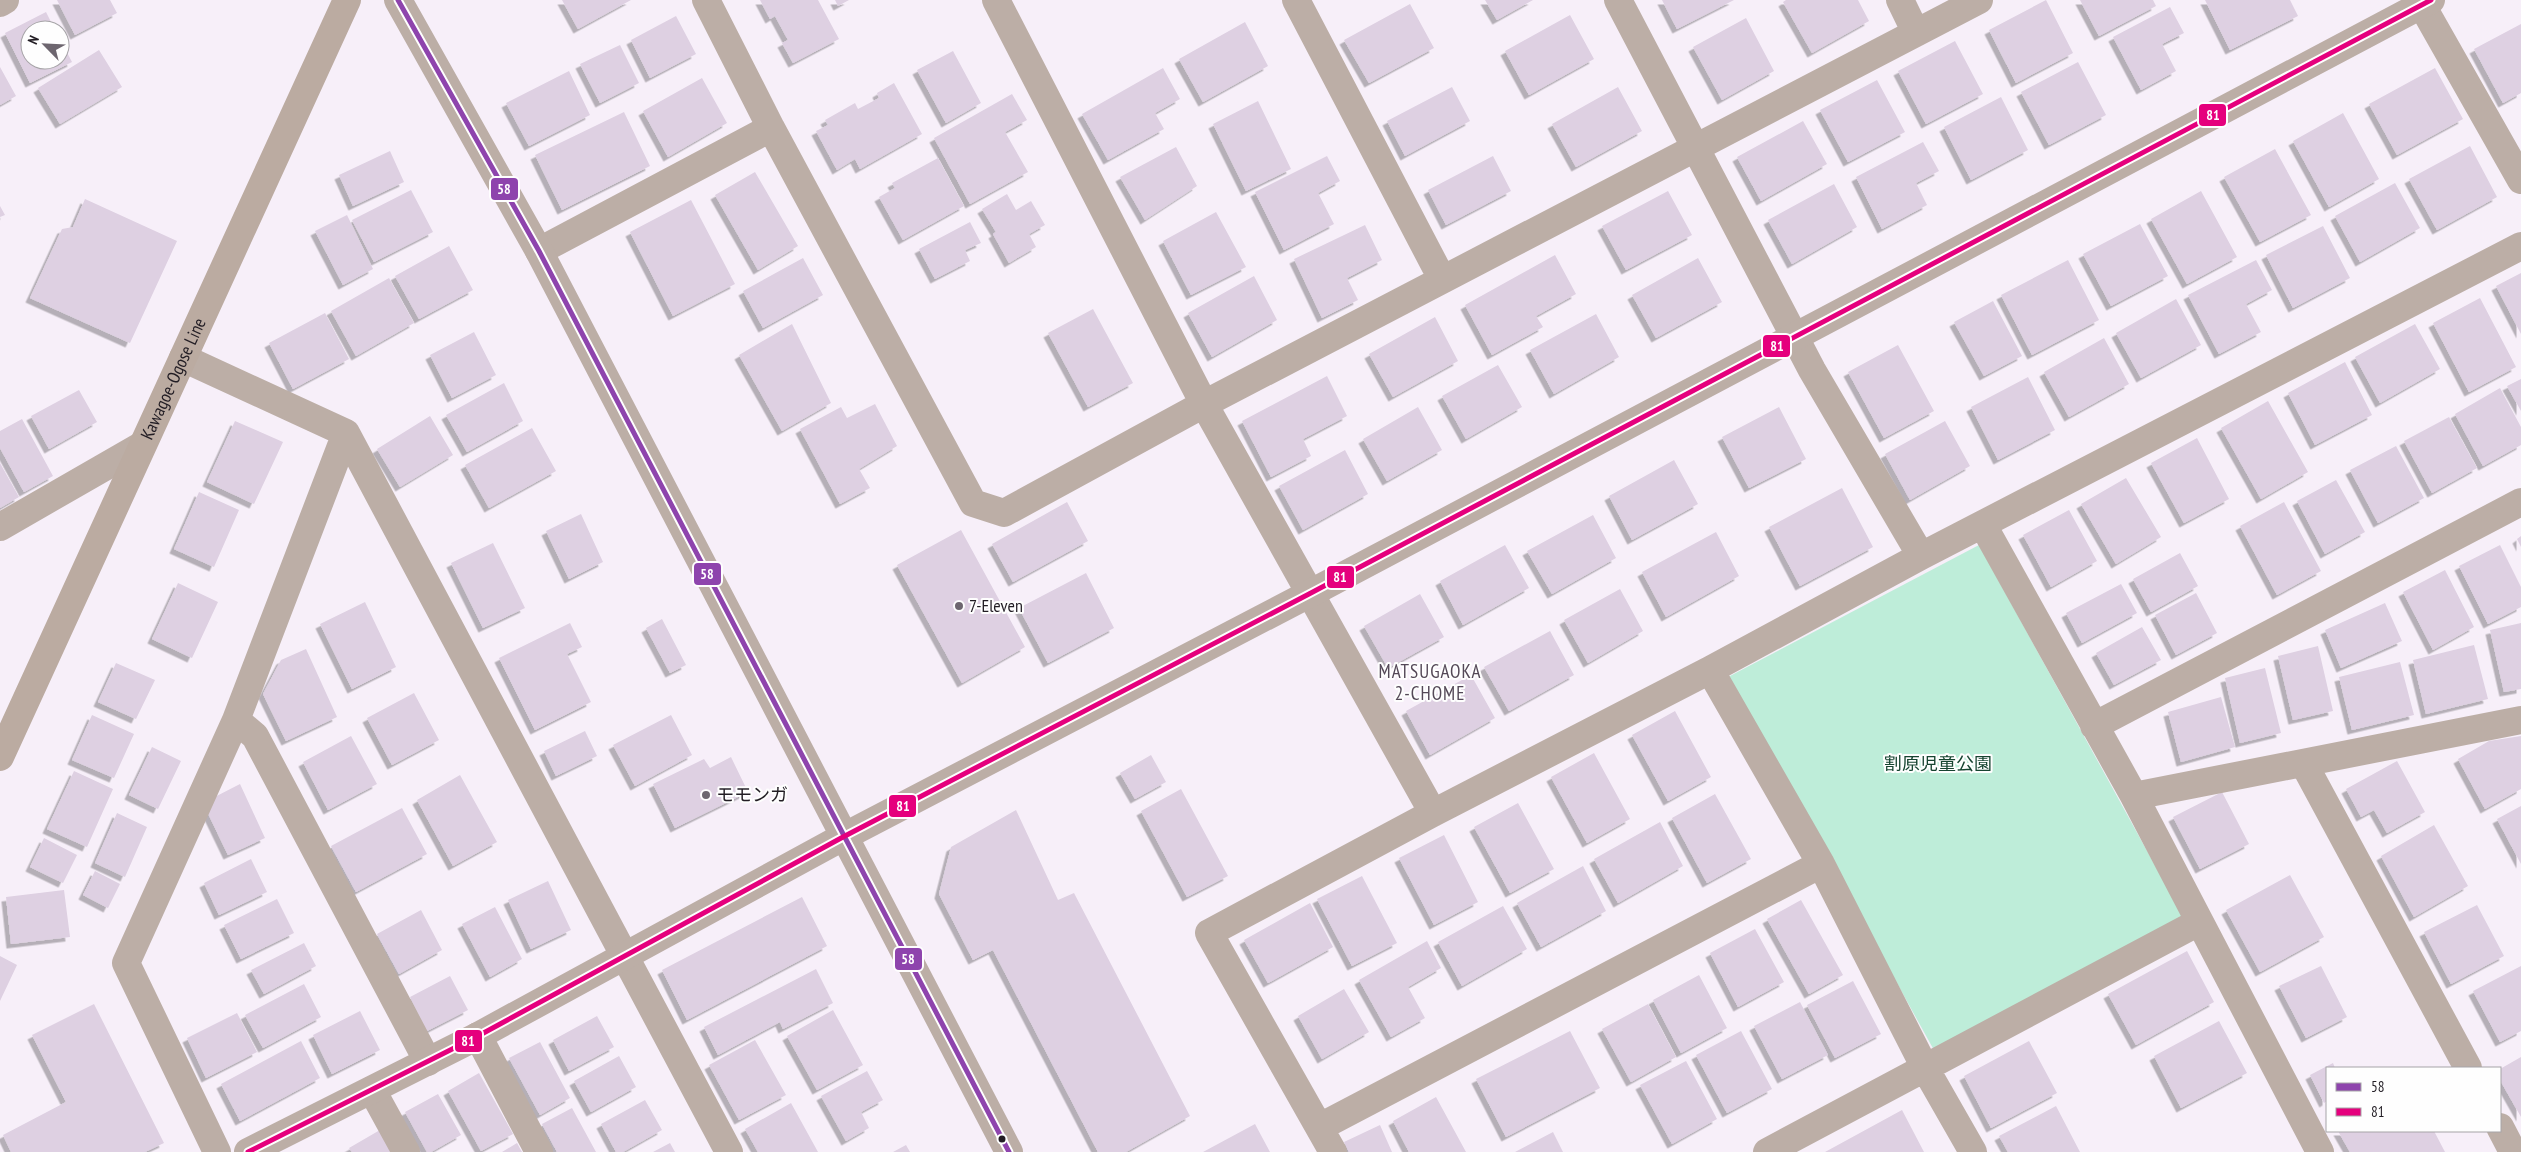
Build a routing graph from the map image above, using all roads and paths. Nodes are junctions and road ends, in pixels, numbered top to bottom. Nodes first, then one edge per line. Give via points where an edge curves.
1 (5, 0) edge
2 (347, 0) edge
3 (398, 0) edge
4 (706, 0) edge
5 (996, 0) edge
6 (1296, 0) edge
7 (1618, 0) edge
8 (1900, 0) edge
9 (1979, 0) edge
10 (2424, 2) edge
11 (0, 3) edge
12 (1916, 33) junction
13 (771, 128) junction
14 (1695, 147) junction
15 (2521, 180) edge
16 (2521, 246) edge
17 (539, 251) junction
18 (1442, 279) junction
19 (1795, 338) junction
20 (183, 358) junction
21 (1204, 404) junction
22 (346, 433) junction
23 (141, 446) junction
24 (2521, 502) edge
25 (1983, 525) junction
26 (0, 527) edge
27 (1921, 556) junction
28 (1309, 594) junction
29 (1710, 670) junction
30 (236, 720) junction
31 (2521, 720) edge
32 (2094, 726) junction
33 (0, 757) edge
34 (2304, 764) junction
35 (2134, 796) junction
36 (1433, 813) junction
37 (843, 837) junction
38 (1821, 864) junction
39 (2199, 922) junction
40 (624, 958) junction
41 (478, 1036) junction
42 (428, 1062) junction
43 (2467, 1067) edge
44 (1925, 1068) junction
45 (372, 1090) junction
46 (1320, 1127) junction
47 (2501, 1129) edge
48 (216, 1152) edge
49 (248, 1152) edge
50 (406, 1152) edge
51 (539, 1152) edge
52 (729, 1152) edge
53 (1009, 1152) edge
54 (1333, 1152) edge
55 (1767, 1152) edge
56 (1973, 1152) edge
57 (2320, 1152) edge
58 (2513, 1152) edge

1 - 11 street
2 - 20 main road, Kawagoe-Ogose Line
3 - 17 street
4 - 13 street
5 - 21 street
6 - 18 street
7 - 14 street
8 - 12 street
9 - 12 street
10 - 15 street
10 - 19 street
12 - 14 street
13 - 17 street
13 - 21 street via 973,503 1004,513
14 - 18 street
14 - 19 street
16 - 25 street
17 - 37 street
18 - 21 street
19 - 27 street
19 - 28 street
20 - 22 street
20 - 23 main road, Kawagoe-Ogose Line
21 - 28 street
22 - 30 street
22 - 40 street
23 - 26 street
23 - 33 main road, Kawagoe-Ogose Line
24 - 32 street
25 - 27 street
25 - 32 street
27 - 29 street
28 - 36 street
28 - 37 street
29 - 36 street
29 - 38 street
30 - 42 street via 255,736
30 - 48 street via 126,963
31 - 34 street
32 - 35 street
34 - 35 street
34 - 43 street
35 - 39 street
36 - 46 street via 1209,933
37 - 40 street
37 - 53 street
38 - 44 street
38 - 46 street
39 - 44 street
39 - 57 street
40 - 41 street
40 - 52 street
41 - 42 street
41 - 51 street
42 - 45 street
44 - 55 street
44 - 56 street
45 - 49 street
45 - 50 street
46 - 54 street
47 - 58 street

